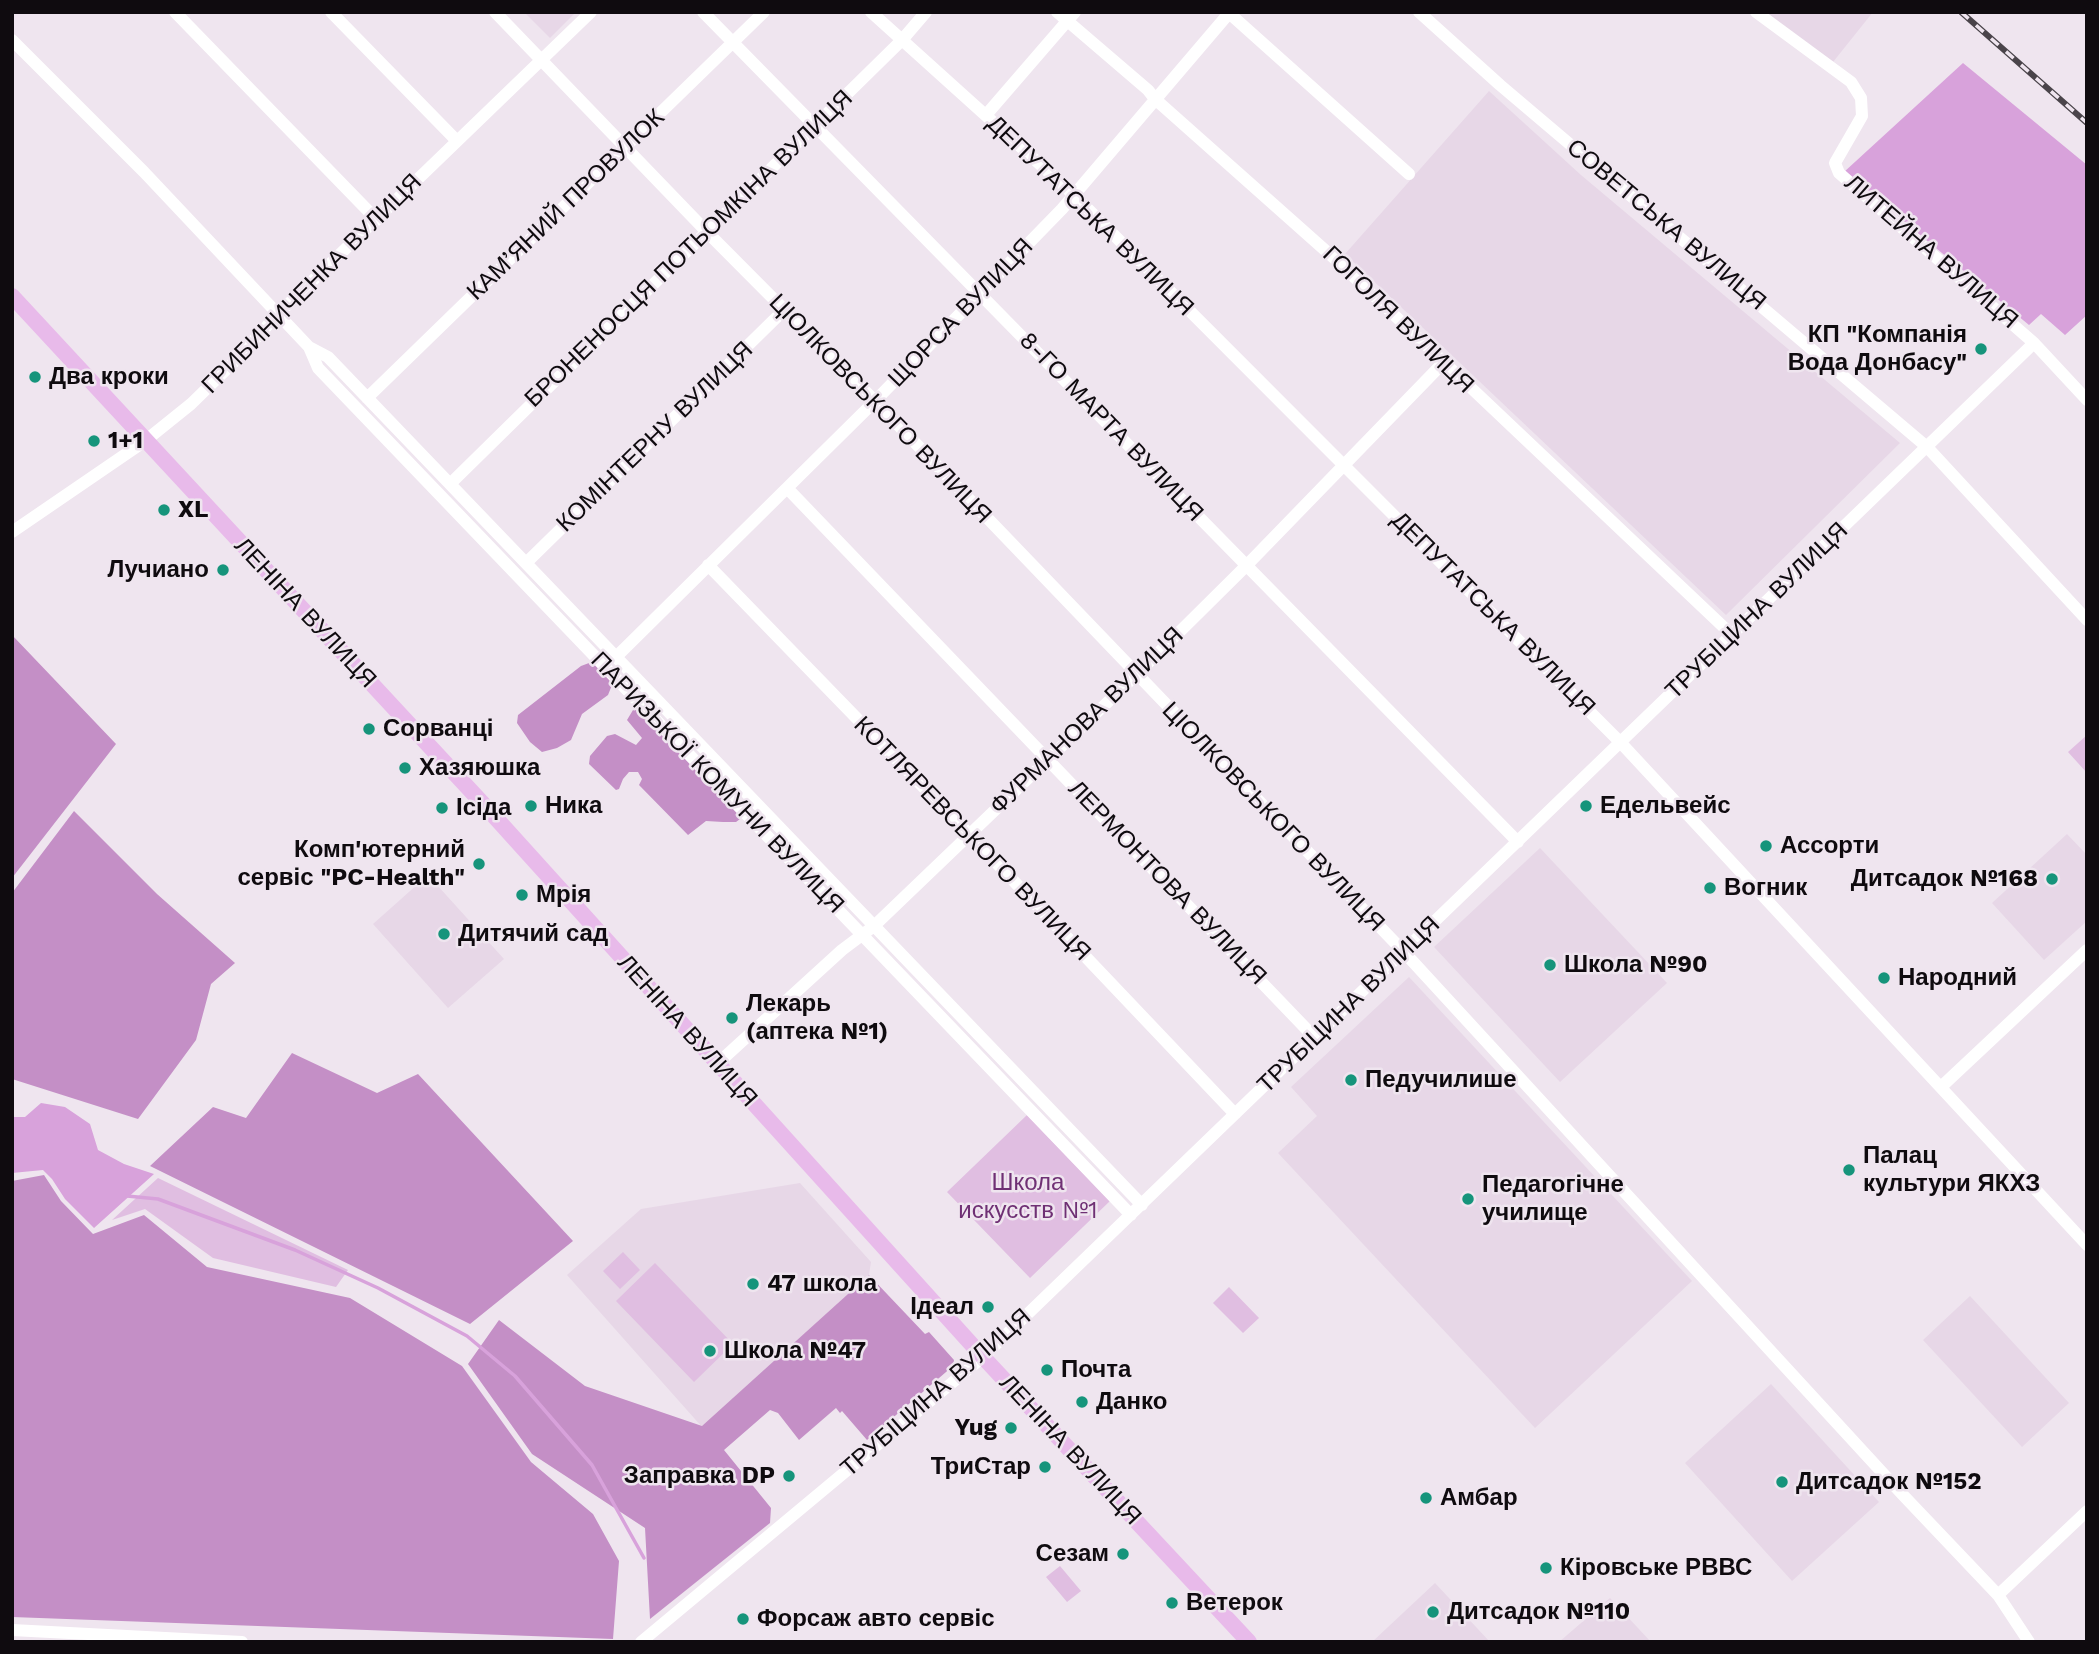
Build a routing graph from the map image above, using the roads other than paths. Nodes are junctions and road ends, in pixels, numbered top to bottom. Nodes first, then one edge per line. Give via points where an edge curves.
1 (175, 12) edge
2 (331, 12) edge
3 (495, 12) edge
4 (591, 12) edge
5 (703, 12) edge
6 (764, 12) edge
7 (871, 12) edge
8 (926, 12) edge
9 (1419, 12) edge
10 (1756, 12) edge
11 (1230, 13) edge
12 (1066, 15) edge
13 (12, 40) edge
14 (902, 40) junction
15 (733, 43) junction
16 (541, 60) junction
17 (1155, 99) junction
18 (986, 116) junction
19 (815, 126) junction
20 (457, 141) junction
21 (625, 148) junction
22 (1409, 174) dead end
23 (1074, 195) junction
24 (377, 220) junction
25 (706, 232) junction
26 (981, 294) junction
27 (12, 296) edge
28 (784, 310) junction
29 (278, 314) junction
30 (2034, 342) junction
31 (309, 347) junction
32 (1443, 363) junction
33 (367, 398) junction
34 (2087, 400) edge
35 (875, 401) junction
36 (145, 441) junction
37 (1927, 447) junction
38 (1345, 466) junction
39 (450, 484) junction
40 (786, 488) junction
41 (12, 532) edge
42 (526, 563) junction
43 (708, 565) junction
44 (1247, 566) junction
45 (2087, 620) edge
46 (1732, 635) junction
47 (616, 657) junction
48 (1136, 675) junction
49 (1620, 743) junction
50 (1048, 758) junction
51 (969, 834) junction
52 (1518, 842) junction
53 (874, 926) junction
54 (862, 935) junction
55 (2087, 950) edge
56 (1404, 952) junction
57 (1315, 1038) junction
58 (717, 1064) junction
59 (1941, 1087) junction
60 (1235, 1114) junction
61 (1142, 1205) junction
62 (1131, 1215) junction
63 (2087, 1245) edge
64 (983, 1357) junction
65 (2087, 1511) edge
66 (1998, 1595) junction
67 (12, 1630) edge
68 (235, 1642) edge
69 (242, 1642) edge
70 (641, 1642) edge
71 (1249, 1642) edge
72 (2029, 1642) edge

1 - 24 street
2 - 20 street
3 - 16 street, ЦІОЛКОВСЬКОГО ВУЛИЦЯ
4 - 16 street, ГРИБИНИЧЕНКА ВУЛИЦЯ
5 - 15 street, 8-ГО МАРТА ВУЛИЦЯ
6 - 15 street, КАМ’ЯНИЙ ПРОВУЛОК
7 - 14 street, ДЕПУТАТСЬКА ВУЛИЦЯ
8 - 14 street, БРОНЕНОСЦЯ ПОТЬОМКІНА ВУЛИЦЯ
9 - 37 street, СОВЕТСЬКА ВУЛИЦЯ
10 - 30 street, ЛИТЕЙНА ВУЛИЦЯ via 1851,82 1861,98 1862,116 1835,163 1839,173
11 - 17 street, ЩОРСА ВУЛИЦЯ
11 - 22 street
12 - 17 street, ГОГОЛЯ ВУЛИЦЯ
12 - 18 street
13 - 29 street, ПАРИЗЬКОЇ КОМУНИ ВУЛИЦЯ
14 - 18 street, ДЕПУТАТСЬКА ВУЛИЦЯ
14 - 19 street, БРОНЕНОСЦЯ ПОТЬОМКІНА ВУЛИЦЯ
15 - 19 street, 8-ГО МАРТА ВУЛИЦЯ
15 - 21 street, КАМ’ЯНИЙ ПРОВУЛОК
16 - 20 street, ГРИБИНИЧЕНКА ВУЛИЦЯ
16 - 21 street, ЦІОЛКОВСЬКОГО ВУЛИЦЯ
17 - 23 street, ЩОРСА ВУЛИЦЯ
17 - 32 street, ГОГОЛЯ ВУЛИЦЯ via 1335,259
18 - 23 street, ДЕПУТАТСЬКА ВУЛИЦЯ
19 - 25 street, БРОНЕНОСЦЯ ПОТЬОМКІНА ВУЛИЦЯ
19 - 26 street, 8-ГО МАРТА ВУЛИЦЯ
20 - 24 street, ГРИБИНИЧЕНКА ВУЛИЦЯ
21 - 25 street, ЦІОЛКОВСЬКОГО ВУЛИЦЯ
21 - 33 street, КАМ’ЯНИЙ ПРОВУЛОК
23 - 26 street, ЩОРСА ВУЛИЦЯ
23 - 38 street, ДЕПУТАТСЬКА ВУЛИЦЯ
24 - 29 street, ГРИБИНИЧЕНКА ВУЛИЦЯ
25 - 28 street, ЦІОЛКОВСЬКОГО ВУЛИЦЯ
25 - 39 street, БРОНЕНОСЦЯ ПОТЬОМКІНА ВУЛИЦЯ
26 - 35 street, ЩОРСА ВУЛИЦЯ
26 - 44 street, 8-ГО МАРТА ВУЛИЦЯ
27 - 36 main road, ЛЕНІНА ВУЛИЦЯ
28 - 35 street, ЦІОЛКОВСЬКОГО ВУЛИЦЯ
28 - 42 street, КОМІНТЕРНУ ВУЛИЦЯ
29 - 31 street, ПАРИЗЬКОЇ КОМУНИ ВУЛИЦЯ
29 - 36 street, ГРИБИНИЧЕНКА ВУЛИЦЯ via 191,404
30 - 34 street, ЛИТЕЙНА ВУЛИЦЯ
30 - 37 street, ТРУБІЦИНА ВУЛИЦЯ
31 - 33 street, ПАРИЗЬКОЇ КОМУНИ ВУЛИЦЯ via 328,357
31 - 54 street, ПАРИЗЬКОЇ КОМУНИ ВУЛИЦЯ via 318,368
32 - 38 street, ФУРМАНОВА ВУЛИЦЯ
32 - 46 street, ГОГОЛЯ ВУЛИЦЯ
33 - 39 street, ПАРИЗЬКОЇ КОМУНИ ВУЛИЦЯ
35 - 40 street, ЩОРСА ВУЛИЦЯ
35 - 48 street, ЦІОЛКОВСЬКОГО ВУЛИЦЯ
36 - 41 street, ГРИБИНИЧЕНКА ВУЛИЦЯ
36 - 58 main road, ЛЕНІНА ВУЛИЦЯ via 485,806
37 - 45 street, СОВЕТСЬКА ВУЛИЦЯ
37 - 46 street, ТРУБІЦИНА ВУЛИЦЯ
38 - 44 street, ФУРМАНОВА ВУЛИЦЯ
38 - 49 street, ДЕПУТАТСЬКА ВУЛИЦЯ
39 - 42 street, ПАРИЗЬКОЇ КОМУНИ ВУЛИЦЯ
40 - 43 street, ЩОРСА ВУЛИЦЯ
40 - 50 street, ЛЕРМОНТОВА ВУЛИЦЯ
42 - 47 street, ПАРИЗЬКОЇ КОМУНИ ВУЛИЦЯ
43 - 47 street, ЩОРСА ВУЛИЦЯ
43 - 51 street, КОТЛЯРЕВСЬКОГО ВУЛИЦЯ
44 - 48 street, ФУРМАНОВА ВУЛИЦЯ
44 - 52 street, 8-ГО МАРТА ВУЛИЦЯ
46 - 49 street, ТРУБІЦИНА ВУЛИЦЯ
47 - 53 street, ПАРИЗЬКОЇ КОМУНИ ВУЛИЦЯ
48 - 50 street, ФУРМАНОВА ВУЛИЦЯ
48 - 56 street, ЦІОЛКОВСЬКОГО ВУЛИЦЯ
49 - 52 street, ТРУБІЦИНА ВУЛИЦЯ
49 - 59 street, ДЕПУТАТСЬКА ВУЛИЦЯ
50 - 51 street, ФУРМАНОВА ВУЛИЦЯ
50 - 57 street, ЛЕРМОНТОВА ВУЛИЦЯ
51 - 53 street, ФУРМАНОВА ВУЛИЦЯ
51 - 60 street, КОТЛЯРЕВСЬКОГО ВУЛИЦЯ
52 - 56 street, ТРУБІЦИНА ВУЛИЦЯ
53 - 54 street, ФУРМАНОВА ВУЛИЦЯ
53 - 61 street, ПАРИЗЬКОЇ КОМУНИ ВУЛИЦЯ
54 - 58 street, ФУРМАНОВА ВУЛИЦЯ
54 - 62 street, ПАРИЗЬКОЇ КОМУНИ ВУЛИЦЯ
55 - 59 street
56 - 57 street, ТРУБІЦИНА ВУЛИЦЯ
56 - 66 street, ЦІОЛКОВСЬКОГО ВУЛИЦЯ
57 - 60 street, ТРУБІЦИНА ВУЛИЦЯ
58 - 64 main road, ЛЕНІНА ВУЛИЦЯ
59 - 63 street, ДЕПУТАТСЬКА ВУЛИЦЯ
60 - 61 street, ТРУБІЦИНА ВУЛИЦЯ
61 - 62 street, ТРУБІЦИНА ВУЛИЦЯ
62 - 64 street, ТРУБІЦИНА ВУЛИЦЯ
64 - 70 street, ТРУБІЦИНА ВУЛИЦЯ
64 - 71 main road, ЛЕНІНА ВУЛИЦЯ
65 - 66 street
66 - 72 street, ЦІОЛКОВСЬКОГО ВУЛИЦЯ
67 - 68 street
68 - 69 street

